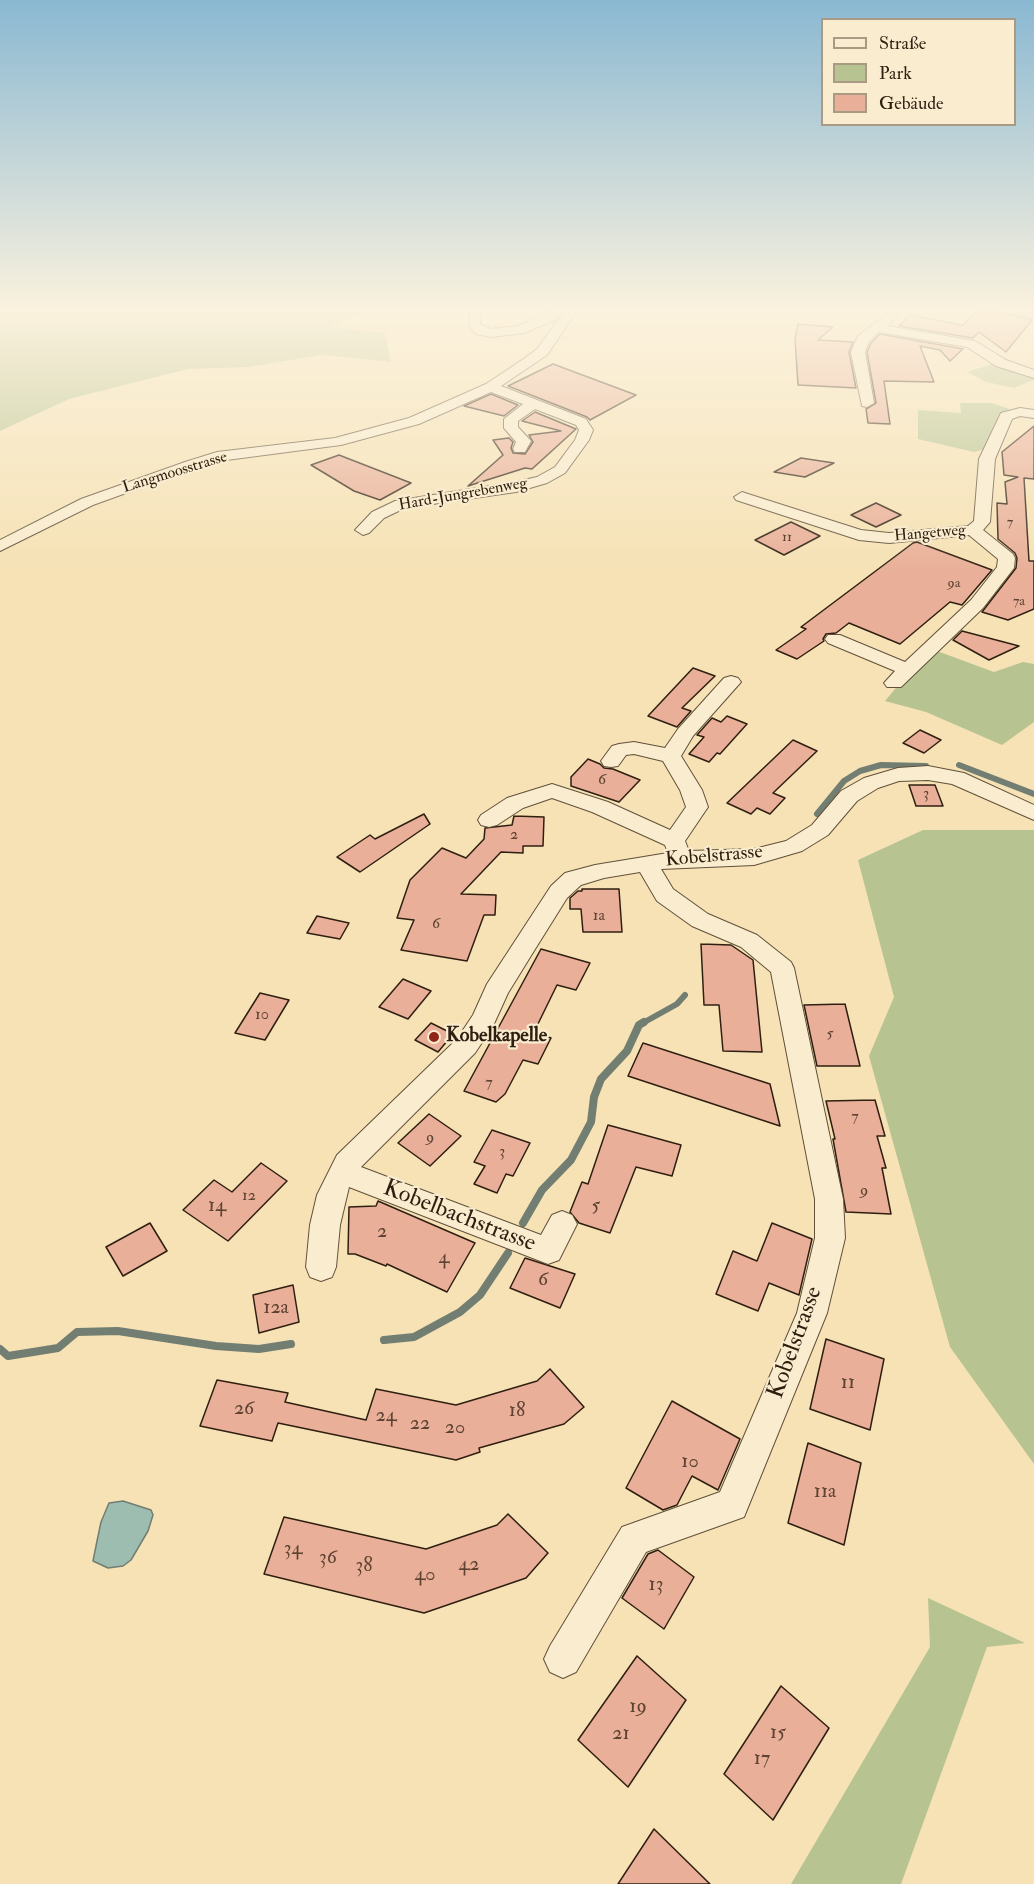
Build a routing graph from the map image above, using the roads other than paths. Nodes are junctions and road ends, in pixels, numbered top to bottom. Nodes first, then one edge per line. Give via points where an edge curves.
1 (464, 399) edge
2 (523, 399) edge
3 (866, 399) edge
4 (534, 403) junction
5 (867, 403) dead end
6 (1034, 414) edge
7 (520, 449) dead end
8 (742, 497) dead end
9 (363, 530) dead end
10 (973, 530) junction
11 (0, 546) edge
12 (834, 639) dead end
13 (731, 682) dead end
14 (670, 756) junction
15 (611, 761) dead end
16 (1034, 813) edge
17 (489, 820) dead end
18 (678, 850) junction
19 (647, 864) junction
20 (341, 1172) junction
21 (562, 1224) dead end
22 (321, 1267) dead end
23 (563, 1659) dead end

1 - 11 street, Langmoosstrasse via 384,431 190,465 87,502
2 - 4 street, Hard-Jungrebenweg
3 - 5 street
4 - 7 street via 511,419 511,428 524,441
4 - 9 street, Hard-Jungrebenweg via 581,422 586,430 560,470 516,487 400,504 378,515
6 - 10 street, Hangetweg via 1006,416 987,459 982,522
8 - 10 street, Hangetweg via 867,536 912,537
10 - 12 street via 1007,558 1005,568 977,604 900,676
13 - 14 street
14 - 15 street via 634,748 619,750
14 - 18 street, Kobelstrasse via 697,807
16 - 18 street, Kobelstrasse via 957,778 928,773 898,775 871,783 849,796 820,830 794,846 754,856
17 - 18 street via 514,803 552,791 600,807
18 - 19 street, Kobelstrasse
19 - 20 street, Kobelstrasse via 573,879 559,892 466,1046
19 - 23 street, Kobelstrasse via 665,895 700,920 749,941 782,968 829,1199 830,1238 812,1313 732,1505 634,1539
20 - 21 street, Kobelbachstrasse via 548,1251
20 - 22 street via 331,1195

